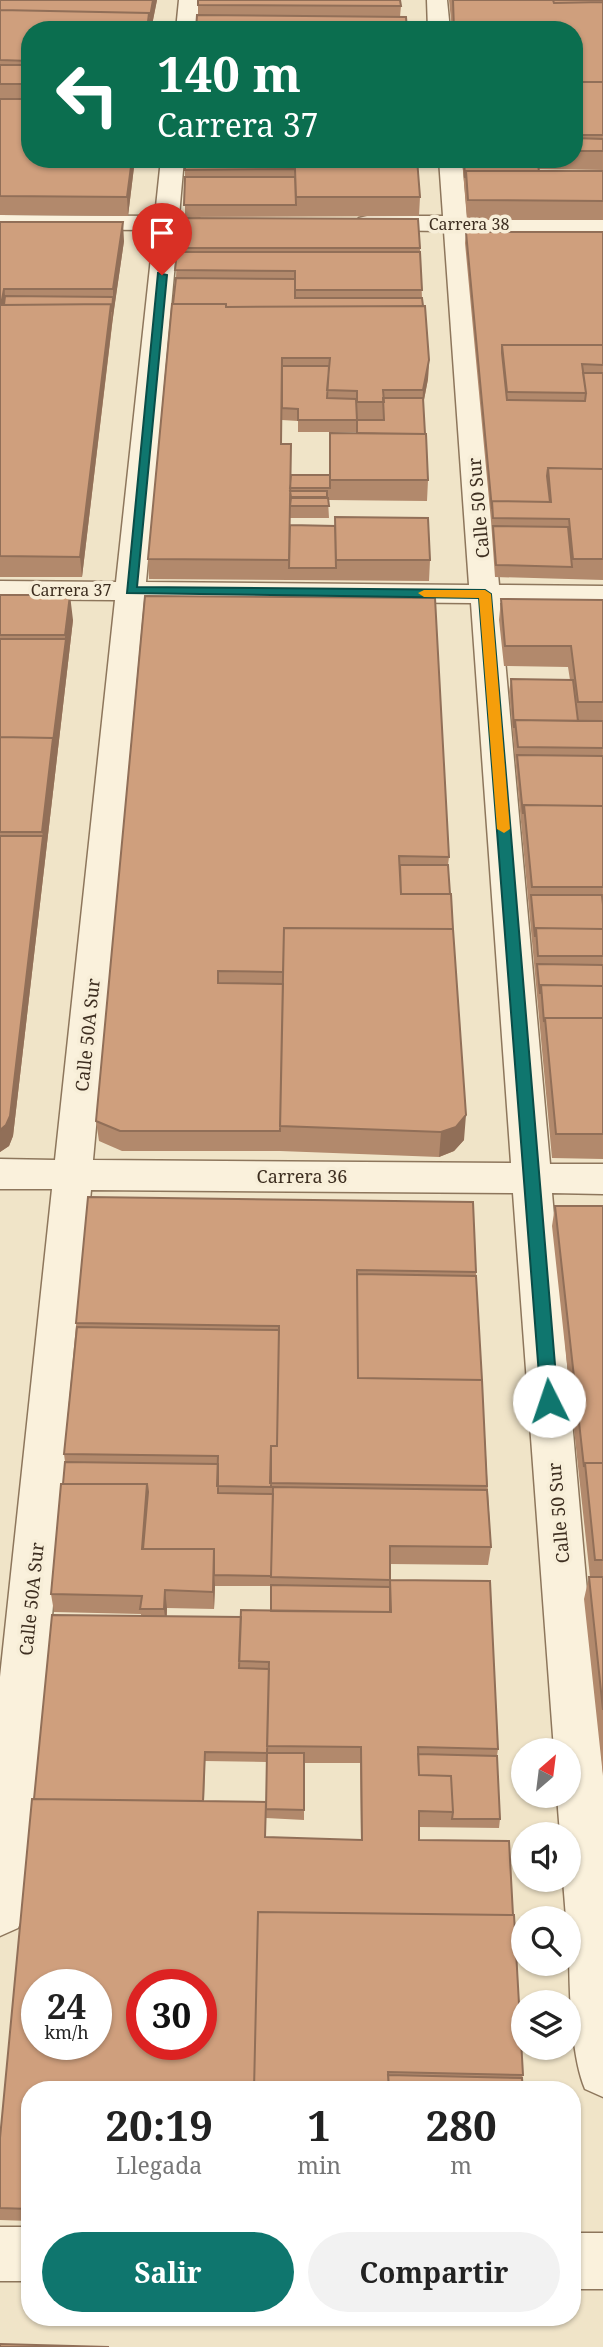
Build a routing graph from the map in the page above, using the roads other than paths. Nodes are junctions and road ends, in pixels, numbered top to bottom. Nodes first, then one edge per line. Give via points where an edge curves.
1 (189, 0) edge
2 (437, 0) edge
3 (187, 21) edge
4 (438, 21) edge
5 (172, 168) edge
6 (451, 168) edge
7 (0, 222) edge
8 (167, 223) junction
9 (208, 223) edge
10 (345, 223) edge
11 (455, 224) junction
12 (603, 224) edge
13 (0, 590) edge
14 (131, 591) junction
15 (485, 594) junction
16 (603, 595) edge
17 (0, 1174) edge
18 (73, 1174) junction
19 (531, 1178) junction
20 (603, 1179) edge
21 (0, 1911) edge
22 (603, 2071) edge
23 (0, 2254) edge
24 (21, 2254) edge
25 (581, 2261) edge
26 (603, 2261) edge

1 - 3 street
2 - 4 street
5 - 8 street, Calle 50A Sur
6 - 11 street, Calle 50 Sur
7 - 8 street
8 - 9 street
8 - 14 street, Calle 50A Sur
10 - 11 street, Carrera 38
11 - 12 street, Carrera 38
11 - 15 street, Calle 50 Sur
13 - 14 street, Carrera 37
14 - 15 street, Carrera 37
14 - 18 street, Calle 50A Sur
15 - 16 street, Carrera 37
15 - 19 street, Calle 50 Sur
17 - 18 street, Carrera 36
18 - 19 street, Carrera 36
18 - 21 street, Calle 50A Sur
19 - 20 street, Carrera 36
19 - 22 street, Calle 50 Sur
23 - 24 street
25 - 26 street

